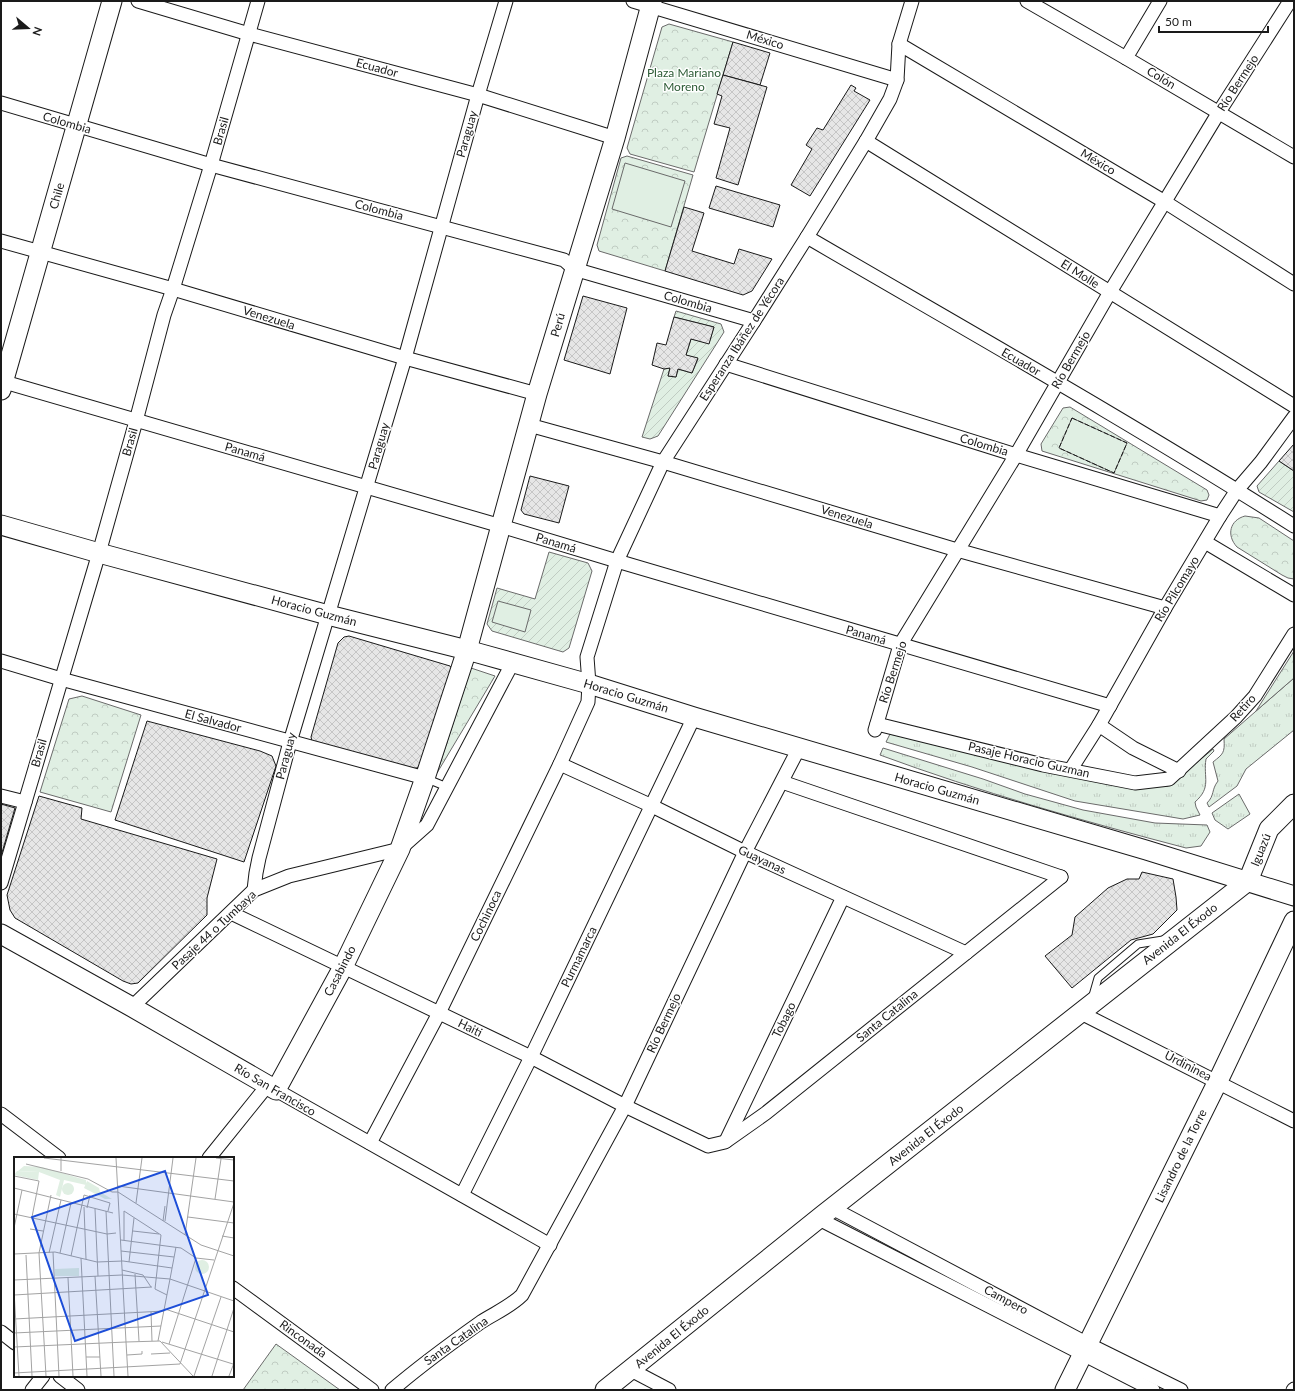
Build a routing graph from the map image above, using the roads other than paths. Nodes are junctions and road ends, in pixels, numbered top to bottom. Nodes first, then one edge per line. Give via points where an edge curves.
1 (112, 1) edge
2 (138, 1) edge
3 (258, 1) edge
4 (506, 1) edge
5 (912, 1) edge
6 (1027, 1) edge
7 (1160, 1) edge
8 (1291, 1) edge
9 (1294, 2) edge
10 (645, 3) edge
11 (249, 34) junction
12 (899, 44) junction
13 (1126, 58) junction
14 (897, 80) junction
15 (478, 95) junction
16 (1, 104) edge
17 (1219, 112) junction
18 (77, 126) junction
19 (615, 138) junction
20 (866, 141) junction
21 (1294, 157) edge
22 (211, 165) junction
23 (1165, 202) junction
24 (441, 226) junction
25 (807, 237) junction
26 (1, 242) edge
27 (41, 253) junction
28 (574, 269) junction
29 (1294, 284) edge
30 (173, 289) junction
31 (1110, 292) junction
32 (754, 321) junction
33 (405, 358) junction
34 (726, 364) junction
35 (1058, 383) junction
36 (2, 384) edge
37 (537, 394) junction
38 (1294, 406) edge
39 (1294, 417) edge
40 (136, 421) junction
41 (529, 425) junction
42 (1016, 455) junction
43 (663, 462) junction
44 (367, 487) junction
45 (1237, 490) junction
46 (1220, 516) junction
47 (1, 525) edge
48 (501, 526) junction
49 (1294, 526) edge
50 (1205, 542) junction
51 (957, 550) junction
52 (99, 553) junction
53 (617, 561) junction
54 (1294, 595) edge
55 (1165, 608) junction
56 (328, 615) junction
57 (1294, 634) edge
58 (900, 645) junction
59 (466, 650) junction
60 (1, 661) edge
61 (513, 662) junction
62 (61, 679) junction
63 (589, 684) junction
64 (1110, 706) junction
65 (694, 718) junction
66 (1099, 725) junction
67 (876, 727) joint
68 (290, 742) junction
69 (799, 748) junction
70 (560, 764) junction
71 (1071, 769) junction
72 (1179, 771) junction
73 (425, 778) junction
74 (782, 782) junction
75 (447, 787) junction
76 (1, 796) edge
77 (25, 802) junction
78 (1294, 804) edge
79 (652, 806) junction
80 (400, 849) junction
81 (745, 852) junction
82 (1211, 869) junction
83 (1248, 881) junction
84 (1, 883) edge
85 (254, 890) junction
86 (1294, 896) edge
87 (843, 897) junction
88 (231, 913) junction
89 (1204, 915) junction
90 (1294, 922) edge
91 (3, 939) edge
92 (966, 953) junction
93 (343, 967) junction
94 (132, 1007) junction
95 (1086, 1009) junction
96 (439, 1012) junction
97 (531, 1057) junction
98 (1218, 1081) junction
99 (271, 1088) junction
100 (625, 1106) junction
101 (1, 1114) edge
102 (1294, 1120) edge
103 (725, 1142) junction
104 (370, 1143) junction
105 (708, 1146) joint
106 (58, 1157) edge
107 (210, 1157) edge
108 (462, 1195) junction
109 (826, 1213) junction
110 (550, 1245) junction
111 (234, 1289) edge
112 (522, 1295) joint
113 (1, 1332) edge
114 (14, 1342) edge
115 (1086, 1349) junction
116 (631, 1370) junction
117 (42, 1377) edge
118 (61, 1377) edge
119 (32, 1390) edge
120 (78, 1390) edge
121 (372, 1390) edge
122 (392, 1390) edge
123 (605, 1390) edge
124 (670, 1390) edge
125 (1065, 1390) edge
126 (1153, 1390) edge
127 (1181, 1390) edge

1 - 18 main road, Chile
2 - 11 street, Ecuador
3 - 11 street, Brasil
4 - 15 street, Paraguay
5 - 12 street, Esperanza Ibáñez de Yécora
6 - 13 street, Colón
7 - 13 street
8 - 9 street
8 - 17 street, Río Bermejo
10 - 14 street, México
10 - 19 main road, Perú
11 - 15 street, Ecuador
11 - 22 street, Brasil
12 - 14 street, Esperanza Ibáñez de Yécora
12 - 23 street, México
13 - 17 street, Colón
14 - 20 street, Esperanza Ibáñez de Yécora via 890,99
15 - 19 street, Ecuador
15 - 24 street, Paraguay
16 - 18 street, Colombia
17 - 21 street, Colón
17 - 23 street, Río Bermejo
18 - 22 street, Colombia
18 - 27 main road, Chile
19 - 28 main road, Perú
20 - 25 street, Esperanza Ibáñez de Yécora
20 - 31 street, El Molle
22 - 24 street, Colombia
22 - 30 street, Brasil
23 - 29 street, México
23 - 31 street, Río Bermejo
24 - 28 street, Colombia via 564,260
24 - 33 street, Paraguay
25 - 32 street, Esperanza Ibáñez de Yécora
25 - 35 street, Ecuador
26 - 27 street, Venezuela
27 - 30 street, Venezuela
27 - 36 main road, Chile
28 - 32 street, Colombia
28 - 37 main road, Perú
30 - 33 street, Venezuela
30 - 40 street, Brasil
31 - 35 street, Río Bermejo
31 - 38 street, El Molle
32 - 34 street, Esperanza Ibáñez de Yécora
33 - 37 street, Venezuela
33 - 44 street, Paraguay
34 - 42 street, Colombia
34 - 43 street, Esperanza Ibáñez de Yécora
35 - 42 street, Río Bermejo
35 - 45 street, Ecuador
36 - 40 street, Panamá
37 - 41 main road, Perú
39 - 45 street, Río Pilcomayo
40 - 44 street, Panamá
40 - 52 street, Brasil
41 - 43 street, Venezuela
41 - 48 main road, Perú
42 - 46 street, Colombia
42 - 51 street, Río Bermejo
43 - 51 street, Venezuela
43 - 53 street, Esperanza Ibáñez de Yécora
44 - 48 street, Panamá
44 - 56 street, Paraguay
45 - 46 street, Río Pilcomayo
45 - 49 street, Ecuador
46 - 50 street, Río Pilcomayo
47 - 52 main road, Horacio Guzmán
48 - 53 street, Panamá
48 - 59 main road, Perú
50 - 54 street
50 - 55 street, Río Pilcomayo
51 - 55 street, Venezuela
51 - 58 street, Río Bermejo
52 - 56 main road, Horacio Guzmán
52 - 62 street, Brasil
53 - 58 street, Panamá
53 - 63 street, Esperanza Ibáñez de Yécora via 587,657
55 - 64 street, Río Pilcomayo
56 - 59 main road, Horacio Guzmán
56 - 68 street, Paraguay
57 - 72 street, Retiro via 1255,696
58 - 64 street, Panamá
58 - 67 street, Río Bermejo
59 - 61 main road, Horacio Guzmán
59 - 73 main road, Casabindo
60 - 62 street, El Salvador
61 - 63 main road, Horacio Guzmán
61 - 75 street, Casabindo
62 - 68 street, El Salvador
62 - 77 street, Brasil
63 - 65 main road, Horacio Guzmán
63 - 70 street, Cochinoca via 588,702
64 - 66 street, Río Pilcomayo
65 - 69 main road, Horacio Guzmán
65 - 79 street, Purmamarca
66 - 71 street, Río Pilcomayo
66 - 72 street via 1133,748
67 - 71 street, Pasaje Horacio Guzman
68 - 73 street, El Salvador
68 - 85 street, Paraguay via 259,858
69 - 74 street, Río Bermejo
69 - 82 main road, Horacio Guzmán
70 - 79 street, Guayanas
70 - 96 street, Cochinoca
71 - 72 street, Pasaje Horacio Guzman via 1135,783 1169,779
73 - 75 lane
73 - 80 main road, Casabindo
74 - 81 street, Río Bermejo
74 - 92 street, Santa Catalina via 1061,877
75 - 80 street, Casabindo via 427,825
76 - 77 street
77 - 84 street, Brasil
78 - 83 main road, Iguazú via 1269,828
79 - 81 street, Guayanas
79 - 97 street, Purmamarca
80 - 85 street, Pasaje 44 o Tumbaya via 290,876
80 - 93 main road, Casabindo
81 - 87 street, Guayanas
81 - 100 street, Río Bermejo
82 - 83 main road, Horacio Guzmán
82 - 89 main road via 1219,885
83 - 86 main road, Horacio Guzmán
83 - 89 main road, Avenida El Éxodo
85 - 88 street, Pasaje 44 o Tumbaya
87 - 92 street, Guayanas
87 - 103 street, Tobago
88 - 93 street, Haiti
88 - 94 street, Pasaje 44 o Tumbaya
89 - 95 main road, Avenida El Éxodo
90 - 98 main road, Lisandro de la Torre
91 - 94 main road, Río San Francisco
92 - 103 street, Santa Catalina via 766,1113
93 - 96 street, Haiti
93 - 99 main road, Casabindo
94 - 99 main road, Río San Francisco
95 - 98 street, Urdininea
95 - 109 main road, Avenida El Éxodo
96 - 97 street, Haiti
96 - 104 street, Cochinoca
97 - 100 street, Haiti
97 - 108 street, Purmamarca
98 - 102 street, Urdininea
98 - 115 main road, Lisandro de la Torre
99 - 104 street, Río San Francisco
99 - 107 street
100 - 105 street, Haiti
100 - 110 street, Río Bermejo
101 - 106 street
103 - 105 street, Santa Catalina
104 - 108 street, Río San Francisco
108 - 110 street, Río San Francisco
109 - 115 street, Campero
109 - 116 main road, Avenida El Éxodo
110 - 112 street, Río Bermejo
111 - 121 street, Rinconada
112 - 122 street, Santa Catalina via 426,1361
113 - 114 street
115 - 125 main road, Lisandro de la Torre
115 - 126 street, Campero
115 - 127 street, Campero
116 - 123 main road, Avenida El Éxodo
116 - 124 street
117 - 119 street
118 - 120 street

